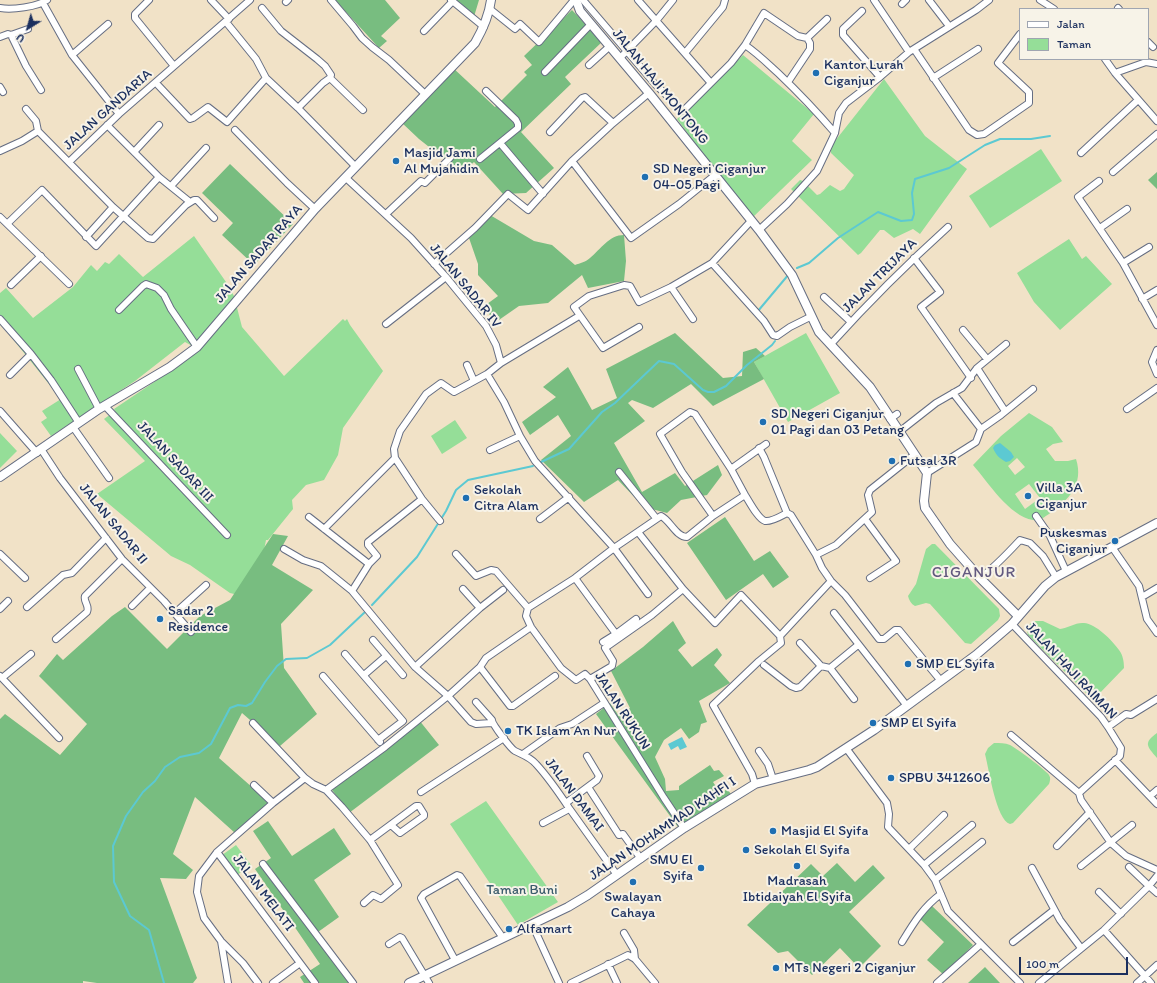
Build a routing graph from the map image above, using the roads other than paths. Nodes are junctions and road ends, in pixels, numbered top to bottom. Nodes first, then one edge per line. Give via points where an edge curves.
1 (149, 0) edge
2 (211, 0) edge
3 (250, 0) edge
4 (330, 0) edge
5 (491, 0) edge
6 (575, 0) edge
7 (583, 0) edge
8 (638, 0) edge
9 (673, 0) edge
10 (725, 0) edge
11 (874, 0) edge
12 (929, 0) edge
13 (989, 0) edge
14 (45, 1) edge
15 (452, 1) edge
16 (1042, 2) edge
17 (0, 8) edge
18 (262, 8) dead end
19 (1052, 8) edge
20 (490, 9) junction
21 (862, 11) dead end
22 (827, 19) dead end
23 (227, 20) junction
24 (656, 21) junction
25 (108, 24) dead end
26 (591, 24) junction
27 (949, 26) junction
28 (484, 27) junction
29 (28, 29) dead end
30 (424, 31) dead end
31 (11, 35) junction
32 (1019, 35) edge
33 (0, 37) edge
34 (807, 38) junction
35 (1149, 43) edge
36 (745, 45) junction
37 (610, 46) junction
38 (1153, 47) dead end
39 (978, 49) dead end
40 (627, 50) junction
41 (912, 51) junction
42 (685, 53) junction
43 (72, 55) junction
44 (620, 58) junction
45 (1106, 60) edge
46 (1157, 64) edge
47 (589, 65) dead end
48 (174, 66) junction
49 (545, 72) dead end
50 (1115, 73) junction
51 (880, 77) junction
52 (266, 78) junction
53 (330, 78) junction
54 (933, 78) junction
55 (788, 82) junction
56 (156, 83) junction
57 (711, 83) junction
58 (41, 90) dead end
59 (486, 91) dead end
60 (649, 93) junction
61 (425, 94) junction
62 (1138, 100) junction
63 (298, 108) junction
64 (26, 109) dead end
65 (364, 110) dead end
66 (120, 114) junction
67 (1157, 121) edge
68 (613, 124) junction
69 (107, 125) junction
70 (159, 126) dead end
71 (235, 130) dead end
72 (38, 131) junction
73 (550, 132) dead end
74 (835, 133) junction
75 (1157, 134) edge
76 (500, 143) junction
77 (206, 148) dead end
78 (0, 151) edge
79 (134, 152) junction
80 (1082, 153) dead end
81 (450, 158) dead end
82 (480, 159) dead end
83 (572, 161) junction
84 (69, 162) junction
85 (356, 167) junction
86 (1113, 172) dead end
87 (715, 175) junction
88 (159, 177) junction
89 (346, 178) junction
90 (1099, 181) dead end
91 (171, 186) junction
92 (543, 194) junction
93 (190, 202) junction
94 (113, 207) junction
95 (315, 209) junction
96 (1128, 209) dead end
97 (386, 214) junction
98 (123, 216) junction
99 (0, 217) edge
100 (214, 218) dead end
101 (751, 221) junction
102 (8, 223) junction
103 (948, 227) dead end
104 (1100, 228) junction
105 (759, 230) junction
106 (86, 237) junction
107 (1149, 247) dead end
108 (41, 256) junction
109 (914, 258) junction
110 (712, 263) junction
111 (1123, 263) junction
112 (434, 264) junction
113 (446, 277) junction
114 (69, 284) dead end
115 (11, 285) dead end
116 (671, 287) junction
117 (1157, 290) edge
118 (824, 298) dead end
119 (1142, 299) junction
120 (119, 310) dead end
121 (579, 316) junction
122 (812, 316) junction
123 (0, 319) edge
124 (693, 319) dead end
125 (850, 322) junction
126 (386, 324) dead end
127 (1157, 325) edge
128 (639, 327) dead end
129 (963, 330) dead end
130 (831, 344) junction
131 (1006, 344) dead end
132 (197, 347) junction
133 (1157, 352) edge
134 (31, 354) junction
135 (987, 359) junction
136 (501, 363) junction
137 (467, 365) dead end
138 (978, 368) junction
139 (78, 369) dead end
140 (487, 374) junction
141 (1157, 374) edge
142 (10, 375) dead end
143 (971, 378) junction
144 (474, 381) junction
145 (1157, 388) edge
146 (1033, 389) dead end
147 (953, 393) junction
148 (102, 408) junction
149 (1127, 409) dead end
150 (0, 411) edge
151 (1005, 411) junction
152 (76, 425) junction
153 (981, 429) junction
154 (899, 432) junction
155 (520, 436) junction
156 (766, 444) dead end
157 (759, 448) junction
158 (490, 450) dead end
159 (39, 451) junction
160 (914, 455) junction
161 (395, 458) junction
162 (731, 469) junction
163 (619, 472) dead end
164 (927, 473) junction
165 (0, 477) edge
166 (109, 478) dead end
167 (745, 495) junction
168 (569, 497) junction
169 (422, 499) junction
170 (787, 513) junction
171 (713, 516) junction
172 (1036, 516) dead end
173 (309, 517) dead end
174 (656, 518) junction
175 (540, 519) dead end
176 (865, 519) junction
177 (440, 521) dead end
178 (1157, 523) edge
179 (324, 529) junction
180 (638, 532) junction
181 (227, 535) dead end
182 (106, 538) junction
183 (1112, 547) junction
184 (614, 548) junction
185 (284, 549) dead end
186 (0, 554) edge
187 (456, 554) dead end
188 (816, 555) junction
189 (122, 559) junction
190 (369, 564) junction
191 (1066, 571) junction
192 (1056, 577) junction
193 (25, 578) dead end
194 (575, 578) junction
195 (870, 578) dead end
196 (980, 578) junction
197 (831, 580) junction
198 (206, 585) dead end
199 (150, 588) junction
200 (1157, 588) edge
201 (463, 589) dead end
202 (683, 589) junction
203 (503, 590) dead end
204 (352, 591) junction
205 (648, 594) dead end
206 (1142, 597) junction
207 (8, 601) dead end
208 (132, 606) dead end
209 (27, 607) dead end
210 (480, 608) junction
211 (528, 608) junction
212 (0, 610) edge
213 (175, 613) junction
214 (834, 613) dead end
215 (1018, 616) junction
216 (636, 619) dead end
217 (1012, 624) junction
218 (531, 627) junction
219 (191, 632) dead end
220 (1157, 633) edge
221 (616, 634) junction
222 (780, 636) junction
223 (56, 639) dead end
224 (373, 640) dead end
225 (603, 642) dead end
226 (800, 643) dead end
227 (858, 645) junction
228 (31, 654) dead end
229 (345, 654) dead end
230 (386, 656) junction
231 (764, 665) dead end
232 (821, 666) junction
233 (415, 667) junction
234 (480, 667) junction
235 (830, 668) junction
236 (364, 675) junction
237 (402, 675) dead end
238 (323, 676) dead end
239 (555, 676) dead end
240 (1, 677) edge
241 (590, 679) junction
242 (941, 681) junction
243 (448, 696) junction
244 (854, 698) dead end
245 (1157, 699) edge
246 (476, 702) dead end
247 (604, 703) junction
248 (907, 706) junction
249 (253, 723) dead end
250 (492, 723) junction
251 (1108, 727) junction
252 (1010, 735) dead end
253 (59, 738) dead end
254 (504, 738) junction
255 (378, 740) junction
256 (385, 747) junction
257 (846, 748) junction
258 (759, 751) dead end
259 (523, 754) junction
260 (587, 756) dead end
261 (1115, 760) junction
262 (305, 778) junction
263 (773, 779) junction
264 (754, 784) junction
265 (254, 785) dead end
266 (588, 787) junction
267 (326, 790) junction
268 (1157, 790) edge
269 (420, 792) dead end
270 (1079, 793) junction
271 (1150, 796) junction
272 (273, 803) junction
273 (1157, 804) edge
274 (568, 806) junction
275 (1090, 812) junction
276 (944, 815) dead end
277 (543, 823) dead end
278 (391, 825) junction
279 (972, 825) dead end
280 (1132, 825) dead end
281 (684, 828) junction
282 (370, 840) junction
283 (982, 842) dead end
284 (1111, 843) junction
285 (1056, 846) dead end
286 (909, 849) junction
287 (217, 852) junction
288 (641, 859) junction
289 (263, 864) dead end
290 (924, 865) junction
291 (1081, 866) dead end
292 (1129, 867) dead end
293 (1032, 868) dead end
294 (1157, 870) edge
295 (617, 875) junction
296 (1157, 876) edge
297 (935, 880) junction
298 (1149, 886) junction
299 (1099, 892) dead end
300 (1157, 893) edge
301 (941, 894) junction
302 (364, 903) dead end
303 (1054, 910) junction
304 (1121, 914) junction
305 (532, 924) junction
306 (1104, 930) junction
307 (624, 932) dead end
308 (503, 938) junction
309 (221, 941) junction
310 (902, 942) dead end
311 (1013, 942) dead end
312 (389, 944) dead end
313 (981, 944) junction
314 (1081, 948) junction
315 (635, 959) junction
316 (455, 960) junction
317 (300, 963) junction
318 (608, 964) junction
319 (1157, 965) edge
320 (425, 975) junction
321 (1145, 976) junction
322 (228, 983) edge
323 (258, 983) edge
324 (274, 983) edge
325 (315, 983) edge
326 (353, 983) edge
327 (409, 983) edge
328 (430, 983) edge
329 (559, 983) edge
330 (571, 983) edge
331 (617, 983) edge
332 (655, 983) edge
333 (937, 983) edge
334 (1020, 983) edge
335 (1039, 983) edge
336 (1137, 983) edge
337 (1151, 983) edge

1 - 48 street via 135,14 135,18
2 - 23 street
3 - 23 street, JALAN GANDARIA
4 - 61 street via 362,38
5 - 20 street, JALAN SADAR RAYA
6 - 20 street via 539,42 520,24 515,29
6 - 26 street, JALAN HAJI MONTONG
7 - 40 street
8 - 24 street
9 - 24 street
10 - 42 street via 723,7
11 - 41 street
12 - 27 street
13 - 27 street
14 - 17 street via 15,9
14 - 43 street
15 - 28 street
15 - 30 street
16 - 19 street
18 - 53 street via 281,31 325,66 331,75
20 - 28 street, JALAN SADAR RAYA
21 - 51 street via 843,29 843,35
22 - 34 street
23 - 48 street, JALAN GANDARIA
23 - 52 street via 256,59
24 - 40 street
24 - 42 street
25 - 43 street
26 - 37 street, JALAN HAJI MONTONG
26 - 49 street
27 - 41 street
28 - 61 street, JALAN SADAR RAYA via 475,43
29 - 31 street
31 - 33 street
31 - 58 street
32 - 54 street via 998,63 1029,92 1029,103 984,134 977,135 969,130
34 - 36 street via 798,36 764,13
34 - 55 street via 810,49
35 - 38 street
36 - 55 street
36 - 57 street
37 - 44 street, JALAN HAJI MONTONG
37 - 47 street
39 - 54 street
40 - 44 street
40 - 57 street via 655,84 683,111
41 - 51 street
41 - 54 street
42 - 57 street
43 - 66 street
44 - 60 street, JALAN HAJI MONTONG
45 - 50 street
46 - 50 street via 1146,62
48 - 56 street, JALAN GANDARIA
50 - 62 street
51 - 74 street via 846,103 839,113
52 - 56 street via 227,122 208,107 190,119
52 - 63 street
53 - 63 street
53 - 65 street
55 - 74 street
56 - 66 street, JALAN GANDARIA
59 - 76 street via 518,124 518,128
60 - 68 street
60 - 87 street, JALAN HAJI MONTONG
61 - 85 street, JALAN SADAR RAYA
62 - 67 street
62 - 80 street
63 - 85 street
64 - 72 street, JALAN GANDARIA via 36,121
66 - 69 street, JALAN GANDARIA
68 - 73 street via 584,97
68 - 83 street
69 - 79 street
69 - 84 street, JALAN GANDARIA
70 - 79 street
71 - 95 street
72 - 78 street via 22,142
72 - 84 street, JALAN GANDARIA
74 - 105 street via 817,170 788,204
75 - 86 street
76 - 82 street
76 - 92 street
77 - 91 street
79 - 88 street
81 - 97 street via 425,183 421,180
83 - 87 street via 631,238
83 - 92 street
84 - 94 street
85 - 89 street, JALAN SADAR RAYA
87 - 101 street, JALAN HAJI MONTONG
88 - 91 street
88 - 98 street
89 - 95 street, JALAN SADAR RAYA
89 - 97 street, JALAN SADAR IV
90 - 104 street via 1078,197
91 - 93 street
92 - 112 street via 528,210 508,194 475,228
93 - 98 street via 153,239 148,238
93 - 100 street via 197,200
94 - 98 street
94 - 106 street
95 - 132 street, JALAN SADAR RAYA via 239,304
96 - 104 street
97 - 112 street, JALAN SADAR IV
98 - 106 street via 96,246
99 - 102 street
101 - 105 street, JALAN HAJI MONTONG
101 - 110 street
102 - 106 street via 42,190
102 - 108 street
103 - 109 street, JALAN TRIJAYA
104 - 111 street
105 - 122 street, JALAN HAJI MONTONG via 792,275
107 - 111 street
108 - 114 street
108 - 115 street
109 - 125 street, JALAN TRIJAYA
109 - 143 street via 940,292 922,307
110 - 116 street
110 - 122 street via 764,321 773,335 777,336
111 - 119 street
112 - 113 street, JALAN SADAR IV
113 - 126 street
113 - 136 street, JALAN SADAR IV via 486,326 496,345
116 - 121 street via 639,302 630,286 624,285 589,296 574,306
116 - 124 street
117 - 119 street
118 - 125 street
119 - 127 street
120 - 132 street via 146,284 156,288 164,295
121 - 128 street via 603,348
121 - 136 street
122 - 130 street, JALAN HAJI MONTONG via 819,332
123 - 134 street
125 - 130 street, JALAN TRIJAYA
129 - 135 street
130 - 154 street, JALAN HAJI MONTONG via 894,417
131 - 135 street
132 - 148 street, JALAN SADAR RAYA via 170,367
133 - 141 street via 1152,362
134 - 142 street
134 - 152 street via 51,380
135 - 138 street
136 - 140 street
137 - 144 street
138 - 143 street
138 - 151 street
139 - 148 street, JALAN SADAR III
140 - 144 street
140 - 155 street
143 - 147 street
144 - 161 street via 454,392 441,383 426,394 400,431 394,450
145 - 149 street
146 - 151 street
147 - 153 street
147 - 154 street
148 - 152 street, JALAN SADAR RAYA
148 - 181 street, JALAN SADAR III
150 - 159 street, JALAN SADAR II
151 - 153 street
152 - 159 street, JALAN SADAR RAYA
152 - 166 street
153 - 164 street via 976,442
154 - 160 street, JALAN HAJI MONTONG
155 - 158 street
155 - 168 street via 535,461
156 - 157 street
157 - 162 street
157 - 170 street
159 - 165 street, JALAN SADAR RAYA
159 - 182 street, JALAN SADAR II
160 - 164 street, JALAN HAJI MONTONG
160 - 176 street via 870,490 868,495 872,512
161 - 169 street
161 - 179 street
162 - 167 street
162 - 171 street via 696,414 690,412 660,434 682,472
163 - 174 street
164 - 196 street via 925,508 950,544
167 - 170 street via 760,518 766,521
167 - 171 street
168 - 175 street
168 - 184 street
169 - 177 street
169 - 190 street via 368,542 377,556
170 - 188 street via 791,515
171 - 174 street via 687,537 680,535 665,518
172 - 191 street via 1050,536
173 - 179 street
174 - 180 street
176 - 188 street via 836,545
176 - 195 street via 896,561
178 - 183 street, JALAN MOHAMMAD KAHFI I
179 - 190 street
180 - 184 street
180 - 202 street
182 - 189 street, JALAN SADAR II
182 - 209 street via 72,573 63,575
183 - 191 street, JALAN MOHAMMAD KAHFI I
183 - 206 street via 1139,586
184 - 194 street
184 - 205 street
185 - 204 street via 303,560 321,566
186 - 193 street
187 - 211 street via 476,576 496,570
188 - 197 street
189 - 199 street, JALAN SADAR II
189 - 223 street via 86,596 87,612
190 - 204 street
191 - 192 street, JALAN MOHAMMAD KAHFI I
192 - 196 street via 1043,556 1030,543 1020,540
192 - 215 street, JALAN MOHAMMAD KAHFI I
194 - 211 street
194 - 221 street
196 - 215 street
197 - 222 street
197 - 242 street via 879,639 884,639 895,630 899,630
198 - 213 street
199 - 208 street
199 - 213 street, JALAN SADAR II
200 - 206 street
201 - 210 street
202 - 222 street via 715,623 741,595
202 - 241 street via 652,615 605,648 613,661 612,666
203 - 210 street
204 - 233 street
206 - 220 street via 1147,618
207 - 212 street
210 - 233 street
211 - 218 street, JALAN RUKUN via 526,616
213 - 219 street, JALAN SADAR II
214 - 227 street
215 - 217 street, JALAN MOHAMMAD KAHFI I
216 - 221 street
217 - 242 street, JALAN MOHAMMAD KAHFI I
217 - 251 street, JALAN HAJI RAIMAN
218 - 234 street via 486,658
218 - 241 street, JALAN RUKUN via 561,668 576,680 585,674
221 - 225 street
222 - 264 street via 781,643 713,705 752,774
224 - 230 street
226 - 232 street
227 - 235 street
227 - 248 street
228 - 240 street
229 - 236 street
230 - 236 street
230 - 237 street
231 - 232 street via 796,688
232 - 235 street
233 - 243 street
234 - 239 street via 510,706
234 - 243 street
235 - 244 street
236 - 255 street via 403,721
238 - 255 street
240 - 253 street
241 - 247 street, JALAN RUKUN
242 - 248 street, JALAN MOHAMMAD KAHFI I
243 - 250 street via 471,722
243 - 256 street
245 - 251 street via 1131,715 1126,714
246 - 250 street, JALAN DAMAI
247 - 259 street via 572,724 560,728
247 - 281 street, JALAN RUKUN
248 - 257 street, JALAN MOHAMMAD KAHFI I
249 - 262 street
250 - 254 street, JALAN DAMAI
251 - 261 street, JALAN HAJI RAIMAN via 1121,748 1120,756
252 - 270 street
254 - 259 street, JALAN DAMAI via 509,746
254 - 269 street
255 - 256 street
256 - 267 street
257 - 263 street, JALAN MOHAMMAD KAHFI I via 809,770
257 - 286 street via 887,803 888,827
258 - 263 street via 768,764
259 - 274 street, JALAN DAMAI via 535,762
260 - 266 street via 599,776
261 - 270 street
261 - 271 street
262 - 267 street
262 - 272 street, JALAN MELATI
263 - 264 street, JALAN MOHAMMAD KAHFI I
264 - 281 street, JALAN MOHAMMAD KAHFI I
265 - 272 street
266 - 274 street
266 - 288 street via 619,835 623,834
267 - 282 street
268 - 271 street
270 - 275 street
271 - 273 street
272 - 287 street, JALAN MELATI
274 - 277 street
274 - 295 street, JALAN DAMAI
275 - 284 street
275 - 285 street
276 - 286 street
278 - 278 street via 418,805 424,814 400,833
278 - 282 street
279 - 290 street
280 - 284 street
281 - 288 street, JALAN MOHAMMAD KAHFI I
282 - 302 street via 398,885 381,899 373,896
283 - 297 street
284 - 291 street
284 - 294 street via 1126,856
286 - 290 street
287 - 309 street via 199,876 197,892 204,918
287 - 317 street, JALAN MELATI
288 - 295 street, JALAN MOHAMMAD KAHFI I
289 - 326 street
290 - 297 street
292 - 298 street
293 - 303 street
295 - 305 street, JALAN MOHAMMAD KAHFI I via 568,907
296 - 298 street
297 - 301 street
298 - 300 street
298 - 304 street
299 - 304 street
301 - 310 street via 916,918
301 - 313 street via 948,911
303 - 311 street
303 - 314 street
304 - 306 street
305 - 308 street, JALAN MOHAMMAD KAHFI I
305 - 329 street
306 - 314 street
306 - 321 street
307 - 315 street via 634,950
308 - 316 street, JALAN MOHAMMAD KAHFI I
308 - 316 street via 460,876 457,876 424,894 422,898
309 - 322 street
309 - 323 street
312 - 320 street via 402,938
313 - 333 street
313 - 334 street
314 - 335 street
315 - 318 street via 628,955
315 - 332 street
316 - 320 street, JALAN MOHAMMAD KAHFI I
317 - 324 street
317 - 325 street, JALAN MELATI
318 - 330 street
318 - 331 street
319 - 321 street
320 - 327 street, JALAN MOHAMMAD KAHFI I
320 - 328 street
321 - 336 street
321 - 337 street

